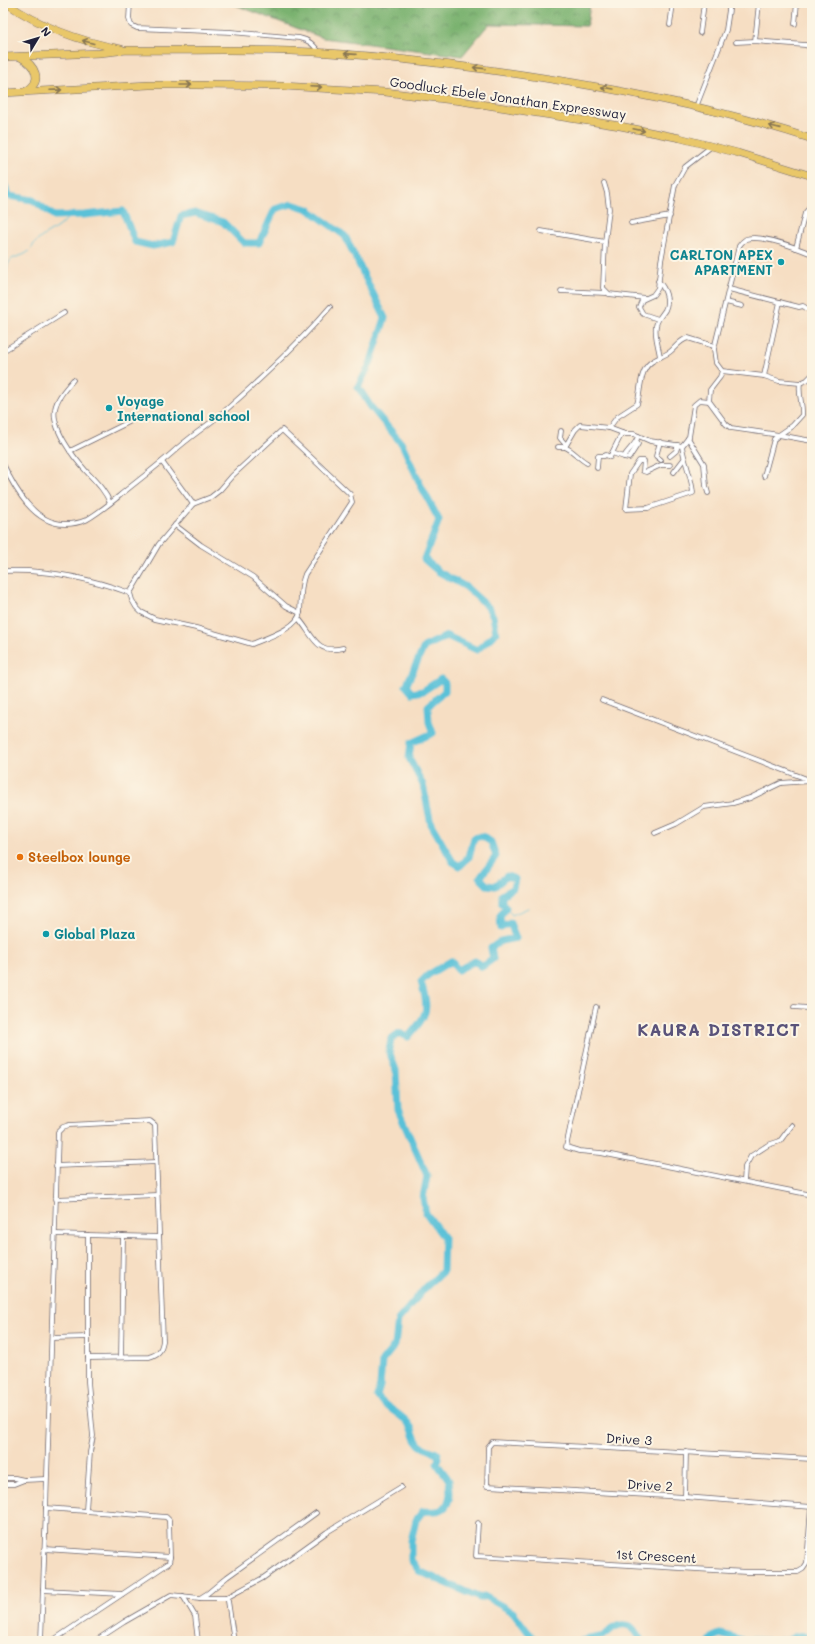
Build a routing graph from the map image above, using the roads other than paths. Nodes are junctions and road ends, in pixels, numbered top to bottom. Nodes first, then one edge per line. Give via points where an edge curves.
1 (6, 3) edge
2 (124, 3) edge
3 (145, 3) edge
4 (673, 3) edge
5 (704, 3) edge
6 (730, 3) edge
7 (759, 3) edge
8 (797, 3) edge
9 (130, 4) edge
10 (795, 24) dead end
11 (670, 25) dead end
12 (700, 33) dead end
13 (755, 41) junction
14 (736, 42) dead end
15 (812, 47) edge
16 (126, 50) junction
17 (319, 52) junction
18 (3, 57) edge
19 (19, 57) junction
20 (24, 92) junction
21 (3, 93) edge
22 (696, 107) junction
23 (812, 139) edge
24 (712, 146) junction
25 (812, 176) edge
26 (604, 183) dead end
27 (812, 205) edge
28 (670, 216) junction
29 (630, 223) dead end
30 (541, 231) dead end
31 (605, 242) junction
32 (796, 248) junction
33 (812, 254) edge
34 (658, 281) junction
35 (729, 289) junction
36 (561, 291) dead end
37 (606, 293) junction
38 (646, 298) junction
39 (726, 302) junction
40 (780, 302) junction
41 (742, 306) dead end
42 (330, 307) dead end
43 (812, 312) edge
44 (64, 313) dead end
45 (658, 319) junction
46 (714, 346) junction
47 (3, 351) edge
48 (660, 357) junction
49 (722, 371) junction
50 (812, 375) edge
51 (764, 376) junction
52 (73, 380) dead end
53 (800, 383) junction
54 (709, 401) junction
55 (129, 422) dead end
56 (609, 428) junction
57 (561, 431) dead end
58 (622, 432) junction
59 (779, 435) junction
60 (638, 436) junction
61 (688, 438) junction
62 (812, 441) edge
63 (660, 442) junction
64 (680, 445) junction
65 (566, 446) junction
66 (558, 447) dead end
67 (70, 451) junction
68 (612, 453) junction
69 (670, 456) dead end
70 (660, 460) dead end
71 (684, 460) junction
72 (162, 462) junction
73 (588, 463) dead end
74 (3, 464) edge
75 (670, 465) dead end
76 (597, 468) dead end
77 (674, 472) dead end
78 (764, 476) dead end
79 (708, 493) dead end
80 (110, 503) junction
81 (193, 504) junction
82 (176, 525) junction
83 (3, 571) edge
84 (130, 593) junction
85 (300, 613) junction
86 (298, 618) junction
87 (343, 648) dead end
88 (602, 700) dead end
89 (812, 781) edge
90 (655, 833) dead end
91 (596, 1007) dead end
92 (794, 1007) dead end
93 (812, 1007) edge
94 (792, 1125) dead end
95 (156, 1162) junction
96 (56, 1166) junction
97 (744, 1181) junction
98 (812, 1194) edge
99 (157, 1195) junction
100 (55, 1199) junction
101 (55, 1234) junction
102 (88, 1235) junction
103 (123, 1236) junction
104 (159, 1237) junction
105 (88, 1337) junction
106 (52, 1338) junction
107 (121, 1357) junction
108 (88, 1358) junction
109 (686, 1452) junction
110 (812, 1459) edge
111 (3, 1478) edge
112 (46, 1479) junction
113 (24, 1480) junction
114 (3, 1484) edge
115 (487, 1486) joint
116 (401, 1487) dead end
117 (685, 1497) junction
118 (812, 1507) edge
119 (46, 1508) junction
120 (86, 1510) junction
121 (316, 1513) dead end
122 (478, 1523) dead end
123 (44, 1549) junction
124 (170, 1557) junction
125 (43, 1590) junction
126 (122, 1594) junction
127 (183, 1596) junction
128 (200, 1598) junction
129 (226, 1598) junction
130 (41, 1641) edge
131 (52, 1641) edge
132 (95, 1641) edge
133 (198, 1641) edge
134 (234, 1641) edge

16 -> 1 main road via 60,33 27,17
2 - 9 street
3 - 9 street
4 - 11 street
5 - 12 street
6 - 22 street via 726,30
7 - 13 street
8 - 10 street
9 - 17 street via 129,19 131,25 137,28 299,38 312,43
13 - 14 street
13 - 15 street
16 - 17 main road, Goodluck Ebele Jonathan Expressway
16 - 19 main road, Goodluck Ebele Jonathan Expressway
22 -> 17 main road, Goodluck Ebele Jonathan Expressway via 630,92 499,70
18 - 19 main road, Goodluck Ebele Jonathan Expressway
19 - 20 main road via 32,65 36,78 34,85
20 - 21 main road, Goodluck Ebele Jonathan Expressway
20 -> 24 main road, Goodluck Ebele Jonathan Expressway via 178,85 252,85 355,90 461,101 550,114
23 -> 22 main road, Goodluck Ebele Jonathan Expressway
24 - 25 main road, Goodluck Ebele Jonathan Expressway
24 - 28 street via 682,171 675,184
26 - 31 street via 609,209
27 - 32 street via 805,214
28 - 29 street
28 - 34 street
30 - 31 street
31 - 37 street via 602,283
32 - 33 street
32 - 35 street via 760,239 743,241 739,246
34 - 38 street via 656,292
34 - 45 street via 668,300
35 - 39 street
35 - 40 street
36 - 37 street
37 - 38 street
38 - 45 street via 640,303 640,310 643,314
39 - 41 street
39 - 46 street
40 - 43 street via 803,306
40 - 51 street
42 - 72 street via 274,366
44 - 47 street
45 - 48 street via 656,327
46 - 48 street via 688,338
46 - 49 street via 716,363
48 - 56 street via 650,362 643,374 637,404 617,417
49 - 51 street
49 - 54 street via 710,390
50 - 53 street
51 - 53 street via 779,382
52 - 67 street via 58,401 55,410 60,430
53 - 59 street via 802,415
54 - 59 street via 731,428
54 - 61 street via 700,400 694,405
55 - 67 street
56 - 58 street
56 - 65 street via 580,425
57 - 65 street via 560,438
58 - 60 street
58 - 68 street
59 - 62 street
59 - 78 street via 772,444
60 - 63 street
60 - 68 street via 637,448 629,458
61 - 64 street
61 - 79 street via 704,464
63 - 64 street
63 - 70 street via 656,456
64 - 69 street
64 - 71 street
65 - 66 street
65 - 73 street
67 - 80 street via 105,491
68 - 76 street via 610,457 598,456
71 - 75 street via 693,493 648,508 626,509 630,474 639,461 644,461 643,471 646,472 661,465
71 - 77 street
72 - 80 street
72 - 81 street
74 - 80 street via 18,491 46,520 75,524 86,520
81 - 82 street
81 - 85 street via 211,497 220,490 282,430 350,494 352,502 305,574 301,585
82 - 84 street via 159,544
82 - 85 street via 201,545 252,577 286,606
83 - 84 street via 78,577
84 - 86 street via 136,607 155,619 252,644 291,626
85 - 86 street
86 - 87 street via 311,639 321,646 333,650
88 - 89 street
89 - 90 street via 781,783 750,798 704,807
91 - 97 street via 566,1147
92 - 93 street
94 - 97 street via 780,1141 751,1156 745,1167
95 - 96 street
95 - 96 street via 155,1126 150,1121 63,1127 57,1136
95 - 99 street
96 - 100 street
97 - 98 street
99 - 100 street
99 - 104 street
100 - 101 street
101 - 102 street
101 - 106 street
102 - 103 street
102 - 105 street
103 - 104 street
103 - 107 street
104 - 107 street via 162,1350 149,1357
105 - 106 street
105 - 108 street
106 - 112 street
107 - 108 street
108 - 120 street via 93,1436
109 - 110 street, Drive 3
109 - 115 street, Drive 3 via 492,1442 488,1447
109 - 117 street
111 - 113 street
112 - 113 street
112 - 119 street
113 - 114 street via 14,1484
115 - 117 street, Drive 2
116 - 129 street via 327,1532 263,1578
117 - 118 street, Drive 2
118 - 122 street, 1st Crescent via 807,1562 804,1569 798,1572 746,1572 476,1556
119 - 120 street
119 - 123 street
120 - 124 street via 166,1517
121 - 128 street
123 - 124 street
123 - 125 street
124 - 126 street via 167,1564
125 - 126 street
125 - 130 street
126 - 131 street
127 - 128 street
127 - 132 street via 171,1595
127 - 133 street via 195,1616
128 - 129 street
129 - 134 street

